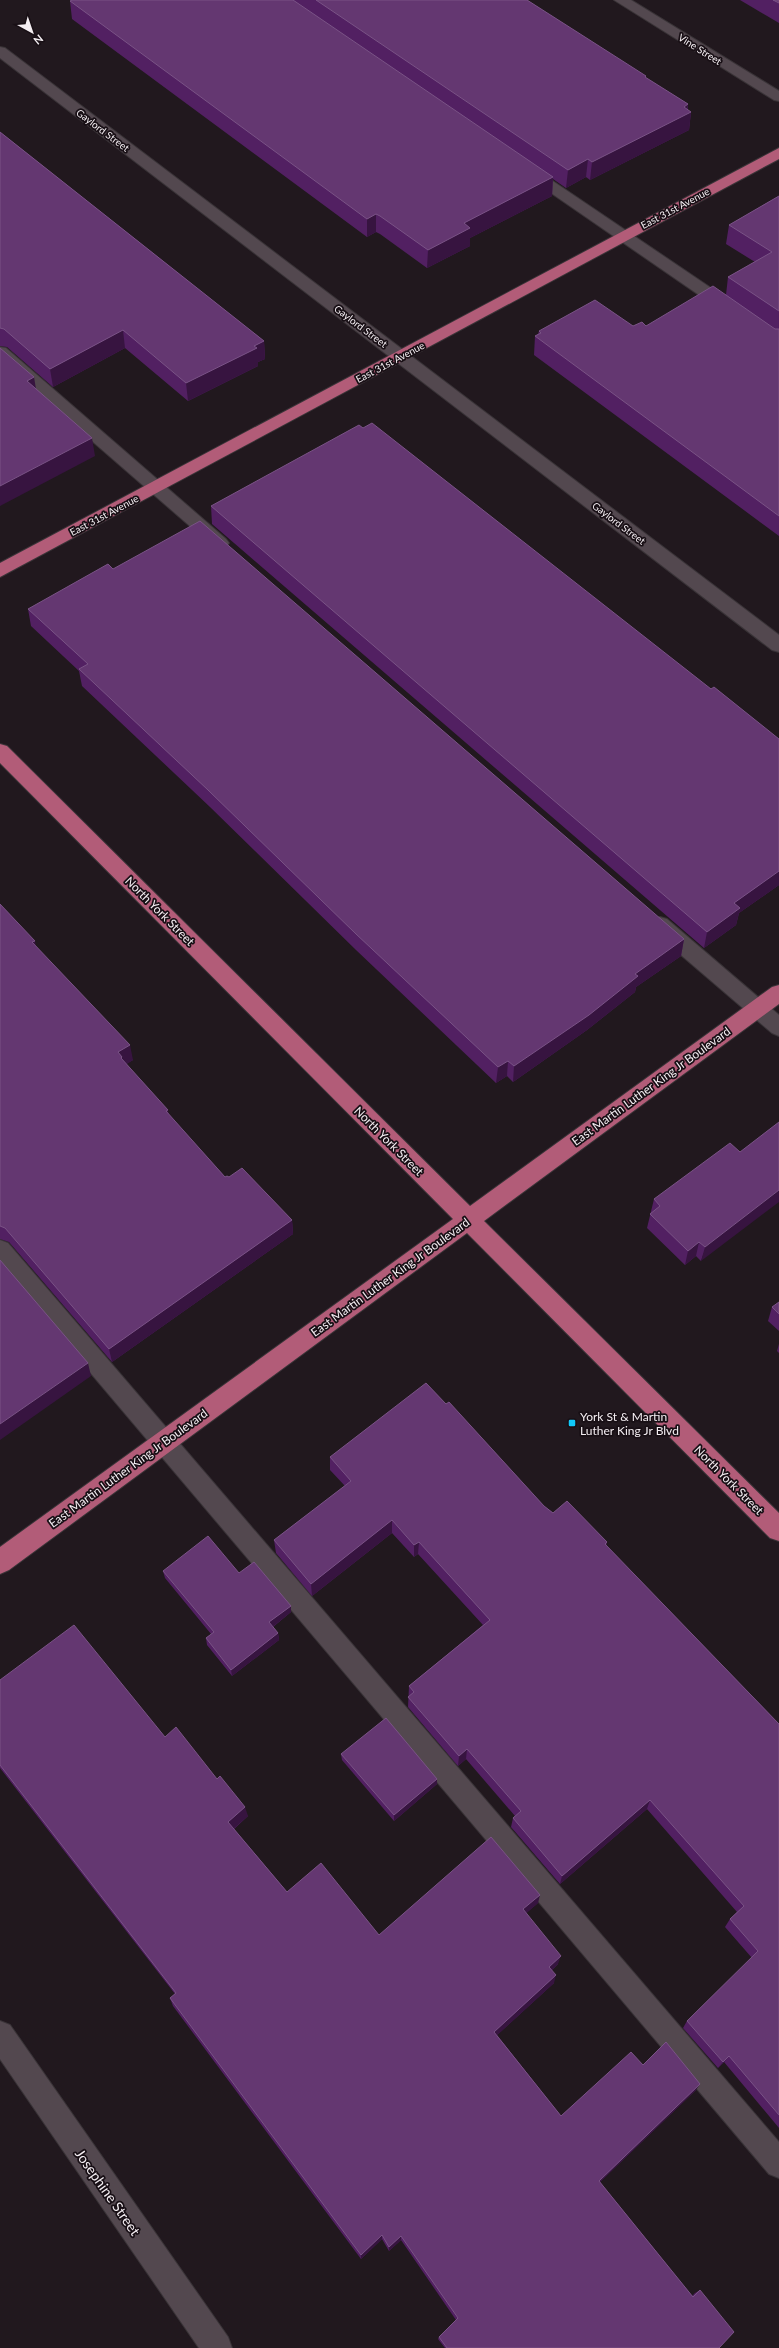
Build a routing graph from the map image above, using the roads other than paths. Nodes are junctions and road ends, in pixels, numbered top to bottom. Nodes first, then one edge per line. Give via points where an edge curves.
1 (621, 0) edge
2 (0, 51) edge
3 (779, 97) edge
4 (779, 153) edge
5 (512, 160) edge
6 (624, 236) junction
7 (779, 342) edge
8 (0, 352) edge
9 (400, 356) junction
10 (156, 487) junction
11 (234, 555) edge
12 (0, 570) edge
13 (779, 645) edge
14 (0, 751) edge
15 (644, 911) edge
16 (779, 993) edge
17 (758, 1008) junction
18 (779, 1027) edge
19 (469, 1220) junction
20 (0, 1250) edge
21 (164, 1442) junction
22 (779, 1530) edge
23 (0, 1562) edge
24 (0, 2035) edge
25 (779, 2164) edge
26 (217, 2348) edge

1 - 3 street, Vine Street
2 - 9 street, Gaylord Street
4 - 6 main road, East 31st Avenue
5 - 6 street
6 - 7 street
6 - 9 main road, East 31st Avenue
8 - 10 street
9 - 10 main road, East 31st Avenue
9 - 13 street, Gaylord Street
10 - 11 street
10 - 12 main road, East 31st Avenue
14 - 19 main road, North York Street
15 - 17 street
16 - 17 main road, East Martin Luther King Jr Boulevard
17 - 18 street
17 - 19 main road, East Martin Luther King Jr Boulevard
19 - 21 main road, East Martin Luther King Jr Boulevard
19 - 22 main road, North York Street
20 - 21 street
21 - 23 main road, East Martin Luther King Jr Boulevard
21 - 25 street
24 - 26 street, Josephine Street

